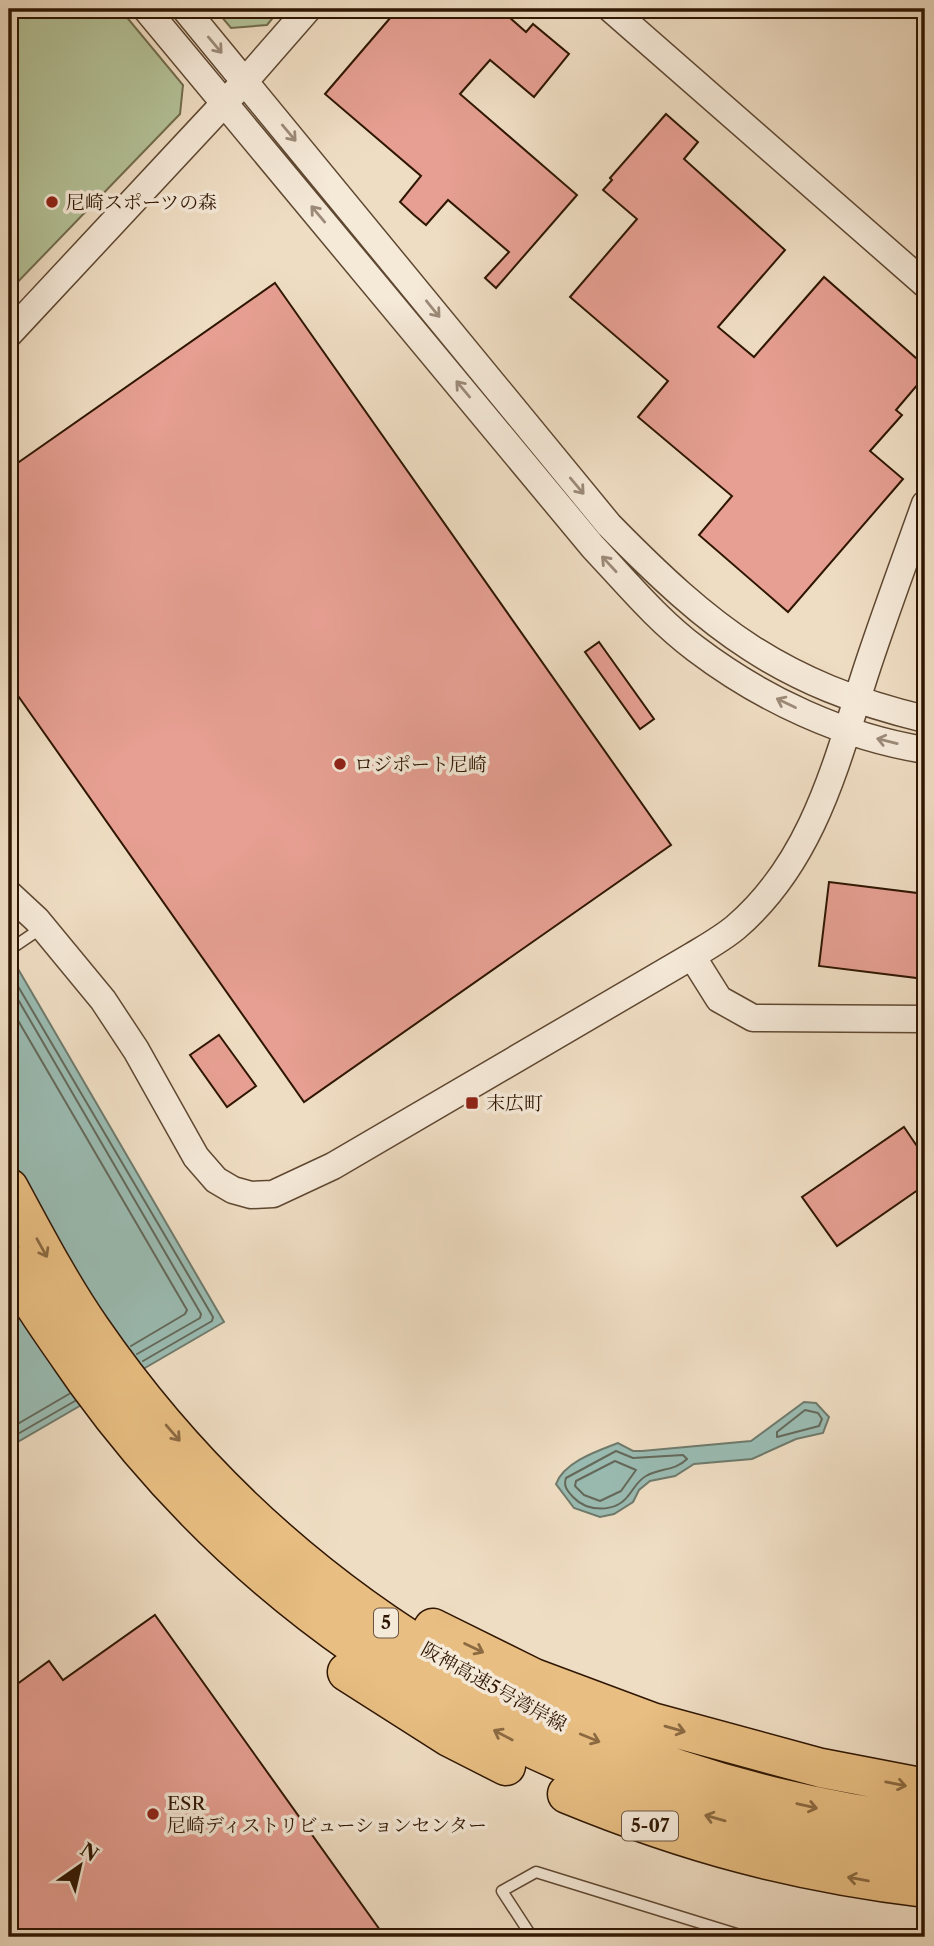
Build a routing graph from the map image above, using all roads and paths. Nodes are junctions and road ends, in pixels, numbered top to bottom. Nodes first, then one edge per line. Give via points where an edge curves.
1 (146, 9) edge
2 (185, 9) edge
3 (308, 9) edge
4 (611, 9) edge
5 (246, 80) junction
6 (224, 103) junction
7 (920, 272) edge
8 (9, 334) edge
9 (925, 504) edge
10 (858, 702) junction
11 (925, 719) edge
12 (849, 730) junction
13 (925, 750) edge
14 (9, 894) edge
15 (43, 927) junction
16 (9, 950) edge
17 (692, 956) junction
18 (925, 1019) edge
19 (9, 1188) edge
20 (16, 1276) edge
21 (212, 1478) junction
22 (925, 1788) edge
23 (925, 1824) edge
24 (925, 1861) edge
25 (925, 1888) edge
26 (532, 1937) edge
27 (746, 1937) edge

1 - 6 street
2 -> 5 street
3 - 5 street
4 - 7 street
5 - 6 street
5 -> 10 street via 609,525 671,589 766,659
6 - 8 street
12 -> 6 street via 746,683 694,648 648,606 593,547
9 - 10 street
10 - 11 street
10 - 12 street
13 -> 12 street
12 - 17 street via 798,855 746,918
14 - 15 street
15 - 16 lane
15 - 17 street via 103,1000 204,1168 233,1190 251,1195 273,1194 332,1166
17 - 18 street via 719,999 753,1018
19 -> 21 highway, 阪神高速5号湾岸線 / 5 via 91,1329
24 -> 20 highway, 阪神高速5号湾岸線 / 5 via 811,1843 669,1804 512,1740 395,1673 288,1596 185,1501 102,1402
25 -> 20 highway, 5-07 via 808,1871 684,1839 570,1796 395,1705 297,1630 170,1507 125,1455 53,1354
21 -> 22 highway via 314,1558 365,1590 534,1678 663,1725 821,1768
21 -> 23 highway, 阪神高速5号湾岸線 / 5 via 274,1536 367,1611 527,1708 638,1757 758,1795
26 - 27 lane via 502,1891 536,1872

